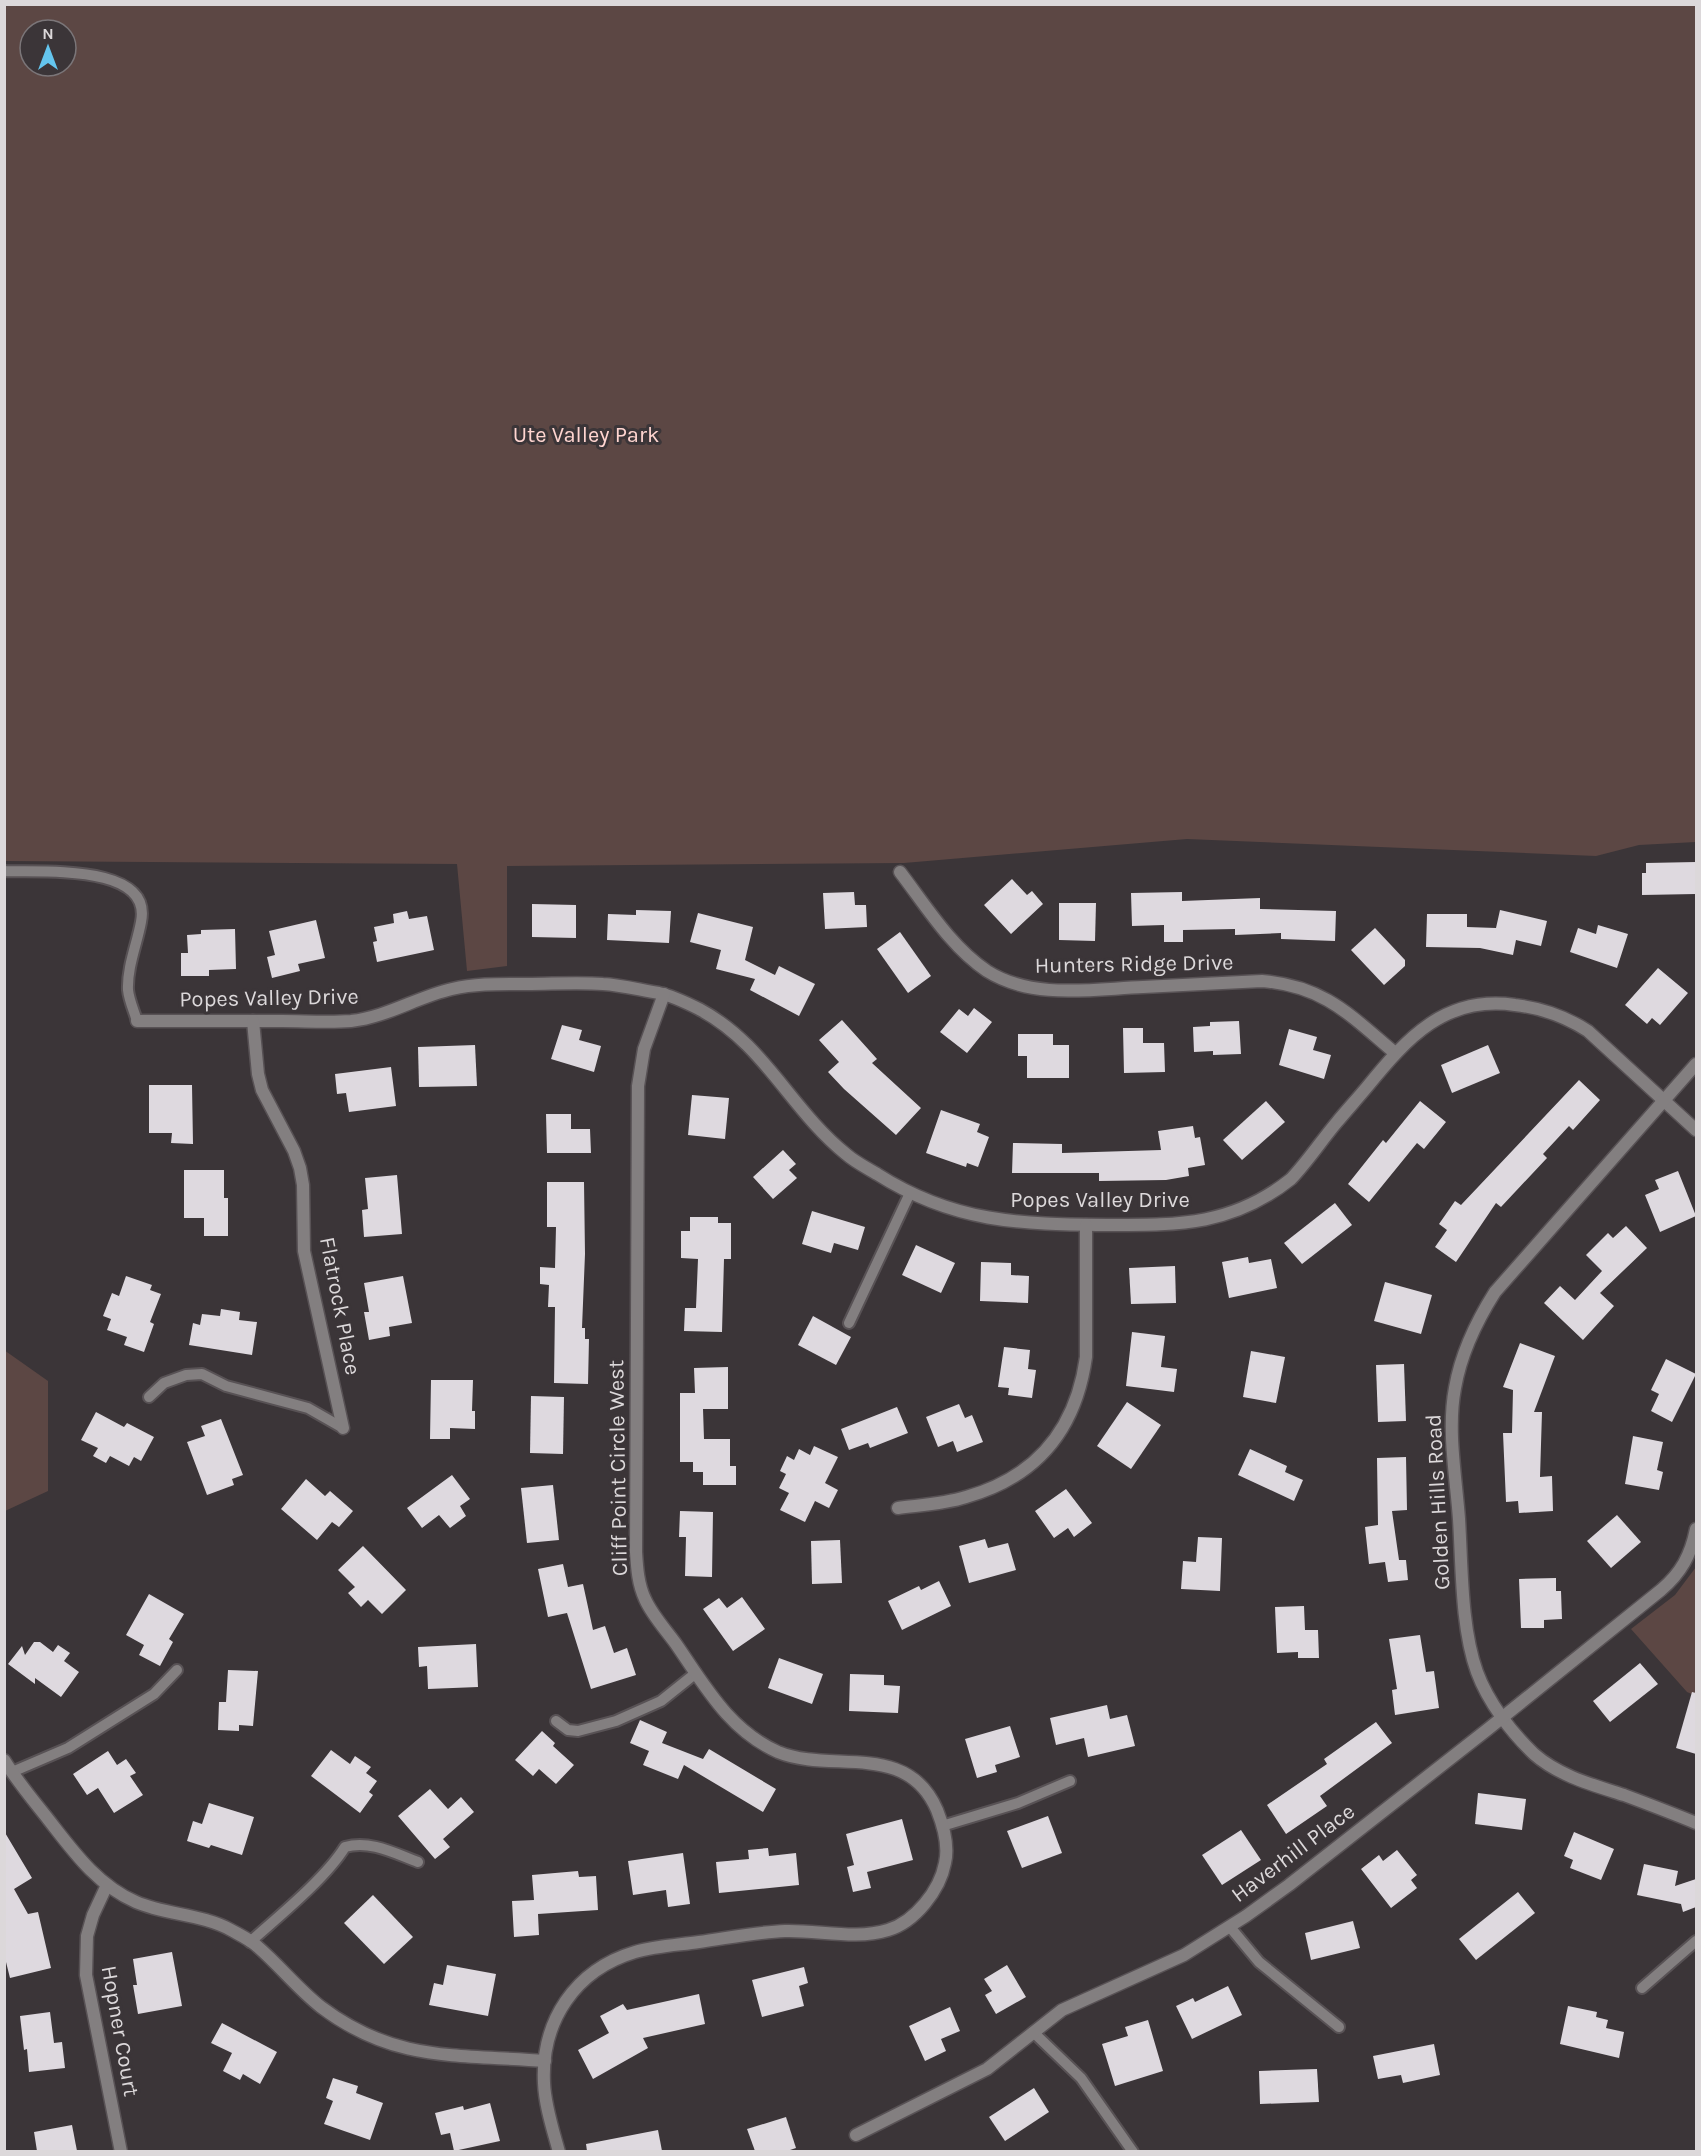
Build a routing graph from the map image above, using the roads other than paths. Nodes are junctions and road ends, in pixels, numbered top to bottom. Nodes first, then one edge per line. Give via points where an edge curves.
1 (4, 872) edge
2 (900, 872) dead end
3 (664, 994) junction
4 (137, 1021) joint
5 (253, 1021) junction
6 (1395, 1053) junction
7 (1696, 1064) edge
8 (1664, 1100) junction
9 (1696, 1130) edge
10 (910, 1193) junction
11 (1086, 1225) junction
12 (849, 1323) dead end
13 (148, 1397) dead end
14 (343, 1428) joint
15 (898, 1508) dead end
16 (1696, 1529) edge
17 (177, 1670) dead end
18 (696, 1673) junction
19 (1503, 1718) junction
20 (556, 1721) dead end
21 (4, 1761) edge
22 (12, 1772) junction
23 (1070, 1781) dead end
24 (1696, 1823) edge
25 (942, 1826) junction
26 (418, 1862) dead end
27 (107, 1886) junction
28 (1230, 1927) junction
29 (1696, 1941) edge
30 (250, 1942) junction
31 (1642, 1988) dead end
32 (1339, 2027) dead end
33 (1033, 2032) junction
34 (545, 2061) junction
35 (856, 2135) dead end
36 (121, 2151) edge
37 (559, 2151) edge
38 (1133, 2151) edge

1 - 4 lane via 81,874 125,884 135,892 142,906 142,918 128,992
2 - 6 street, Hunters Ridge Drive via 956,944 1003,980 1023,987 1063,991 1281,983 1301,987 1335,1004
3 - 5 street, Popes Valley Drive via 604,984 480,984 454,988 370,1018
3 - 10 street, Popes Valley Drive via 730,1029 762,1059 810,1120 847,1155
3 - 18 street, Cliff Point Circle West via 644,1049 638,1086 636,1552 645,1600
4 - 5 street, Popes Valley Drive
5 - 14 street, Flatrock Place via 262,1090 300,1168 304,1251
6 - 8 street, Popes Valley Drive via 1425,1026 1451,1011 1490,1004 1529,1006 1588,1031
6 - 11 street, Popes Valley Drive via 1307,1162 1274,1192 1238,1210 1191,1223
7 - 8 street, Golden Hills Road
8 - 9 street, Popes Valley Drive
8 - 19 street, Golden Hills Road via 1495,1292 1459,1367 1452,1432 1467,1627 1478,1673
10 - 11 street, Popes Valley Drive via 951,1209 998,1220
10 - 12 lane
11 - 15 street via 1086,1357 1068,1421 1058,1437 1044,1454 1008,1481 966,1498
13 - 14 lane via 164,1383 202,1374 226,1386 308,1408
16 - 19 street, Haverhill Place via 1689,1556 1674,1579
17 - 22 lane via 154,1694 77,1743
18 - 20 lane via 661,1701 616,1720 578,1731 568,1730
18 - 25 street, Cliff Point Circle West via 729,1718 753,1739 782,1753 808,1759 862,1761 904,1773 934,1803
19 - 24 street, Golden Hills Road via 1520,1740 1554,1768
19 - 28 street, Haverhill Place
21 - 22 street
22 - 27 street via 76,1855
23 - 25 lane via 1018,1803
25 - 34 street, Cliff Point Circle West via 945,1862 938,1883 911,1917 891,1930 870,1934 761,1933 629,1954 591,1974 574,1989 554,2020
26 - 30 lane via 369,1844 345,1847
27 - 30 street via 136,1902 225,1927
27 - 36 street, Hopner Court via 87,1936 86,1975
28 - 32 lane via 1260,1962
28 - 33 street, Haverhill Place via 1184,1955 1062,2010
29 - 31 lane
30 - 34 street via 318,2005 388,2044 436,2055
33 - 35 street, Haverhill Place via 987,2069
33 - 38 lane via 1081,2078
34 - 37 street, Cliff Point Circle West via 547,2106

